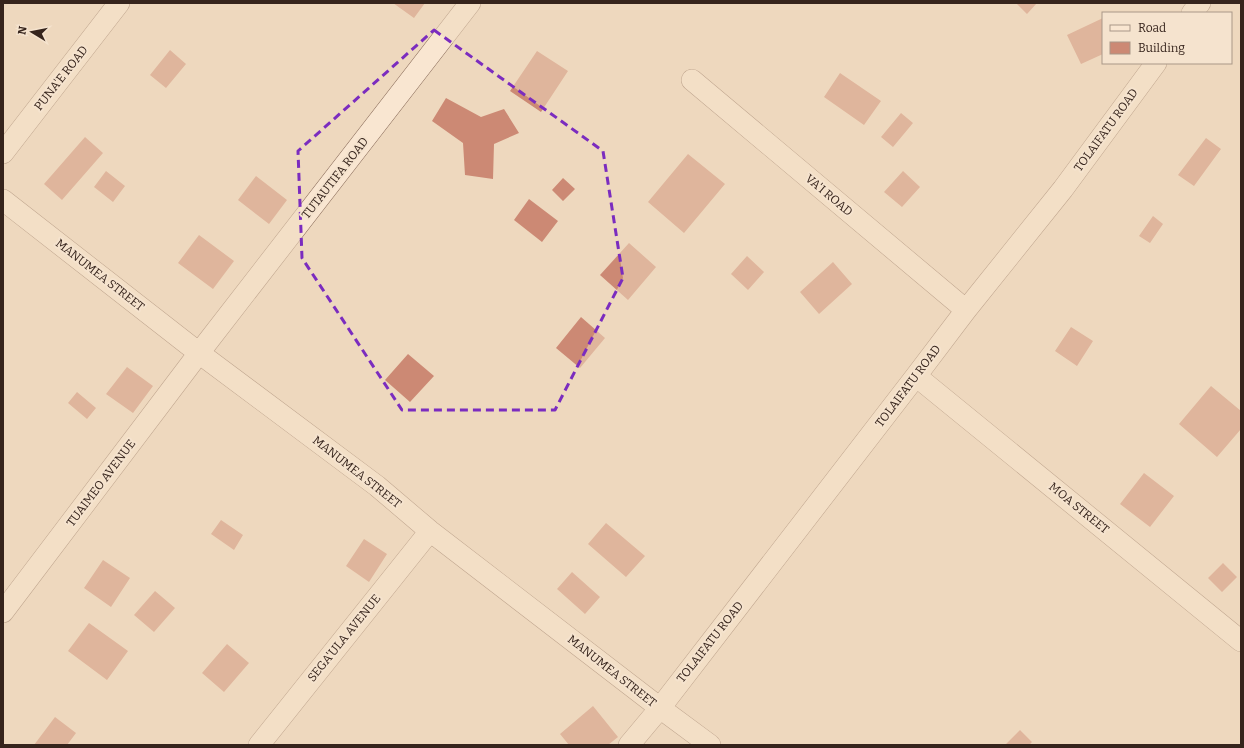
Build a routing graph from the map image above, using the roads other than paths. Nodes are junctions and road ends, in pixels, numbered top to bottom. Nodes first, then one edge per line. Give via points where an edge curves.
1 (119, 3) edge
2 (470, 3) edge
3 (1200, 3) edge
4 (1193, 12) edge
5 (1155, 64) edge
6 (692, 80) dead end
7 (3, 153) edge
8 (3, 200) edge
9 (966, 310) junction
10 (199, 354) junction
11 (916, 376) junction
12 (430, 531) junction
13 (3, 612) edge
14 (1241, 641) edge
15 (660, 708) junction
16 (259, 745) edge
17 (629, 745) edge
18 (710, 745) edge

1 - 7 street, PUNA'E ROAD
2 - 10 street, TUTAUTIFA ROAD
3 - 4 street
5 - 9 street, TOLAIFATU ROAD via 1063,189
6 - 9 street, VA'I ROAD
8 - 10 street, MANUMEA STREET
9 - 11 street, TOLAIFATU ROAD
10 - 12 street, MANUMEA STREET via 376,486
10 - 13 street, TUAIMEO AVENUE
11 - 14 street, MOA STREET
11 - 15 street, TOLAIFATU ROAD
12 - 15 street, MANUMEA STREET
12 - 16 street, SEGA'ULA AVENUE
15 - 17 street, TOLAIFATU ROAD
15 - 18 street, MANUMEA STREET

